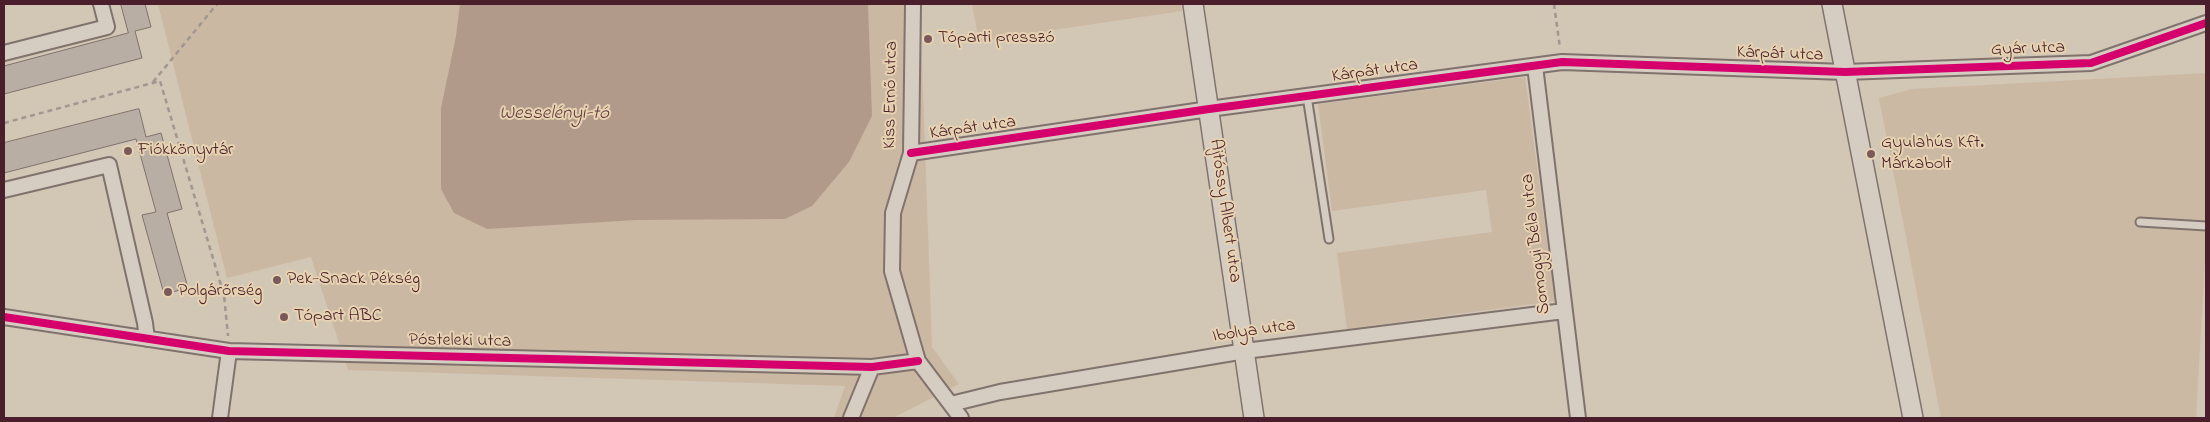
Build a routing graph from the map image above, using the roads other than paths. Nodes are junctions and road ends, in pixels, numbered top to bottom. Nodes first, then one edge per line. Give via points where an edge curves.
1 (101, 4) edge
2 (913, 4) edge
3 (1193, 4) edge
4 (1832, 4) edge
5 (2206, 23) edge
6 (4, 53) edge
7 (1535, 66) junction
8 (1845, 72) junction
9 (1307, 96) junction
10 (1209, 109) junction
11 (912, 153) junction
12 (4, 190) edge
13 (2140, 222) dead end
14 (2206, 226) edge
15 (1329, 238) dead end
16 (1564, 311) junction
17 (4, 317) edge
18 (147, 339) junction
19 (229, 351) junction
20 (1244, 351) junction
21 (918, 361) junction
22 (872, 367) junction
23 (951, 404) junction
24 (220, 418) edge
25 (851, 418) edge
26 (961, 418) edge
27 (1254, 418) edge
28 (1578, 418) edge
29 (1913, 418) edge

1 - 6 street via 107,28
2 - 11 street, Kiss Ernő utca
3 - 10 street, Ajtóssy Albert utca
4 - 8 street
5 - 8 street, Gyár utca via 2091,63
7 - 8 street, Kárpát utca via 1562,62
7 - 9 street, Kárpát utca
7 - 16 street, Somogyi Béla utca
8 - 29 street
9 - 10 street, Kárpát utca
9 - 15 lane
10 - 11 street, Kárpát utca
10 - 20 street, Ajtóssy Albert utca
11 - 21 street, Kiss Ernő utca via 893,213 892,271
12 - 18 street via 109,165
13 - 14 lane
16 - 20 street, Ibolya utca
16 - 28 street, Somogyi Béla utca
17 - 18 street, Pósteleki utca
18 - 19 street, Pósteleki utca
19 - 22 street, Pósteleki utca
19 - 24 street
20 - 23 street, Ibolya utca via 1000,392
20 - 27 street, Ajtóssy Albert utca
21 - 22 street, Pósteleki utca
21 - 23 street
22 - 25 street
23 - 26 street

